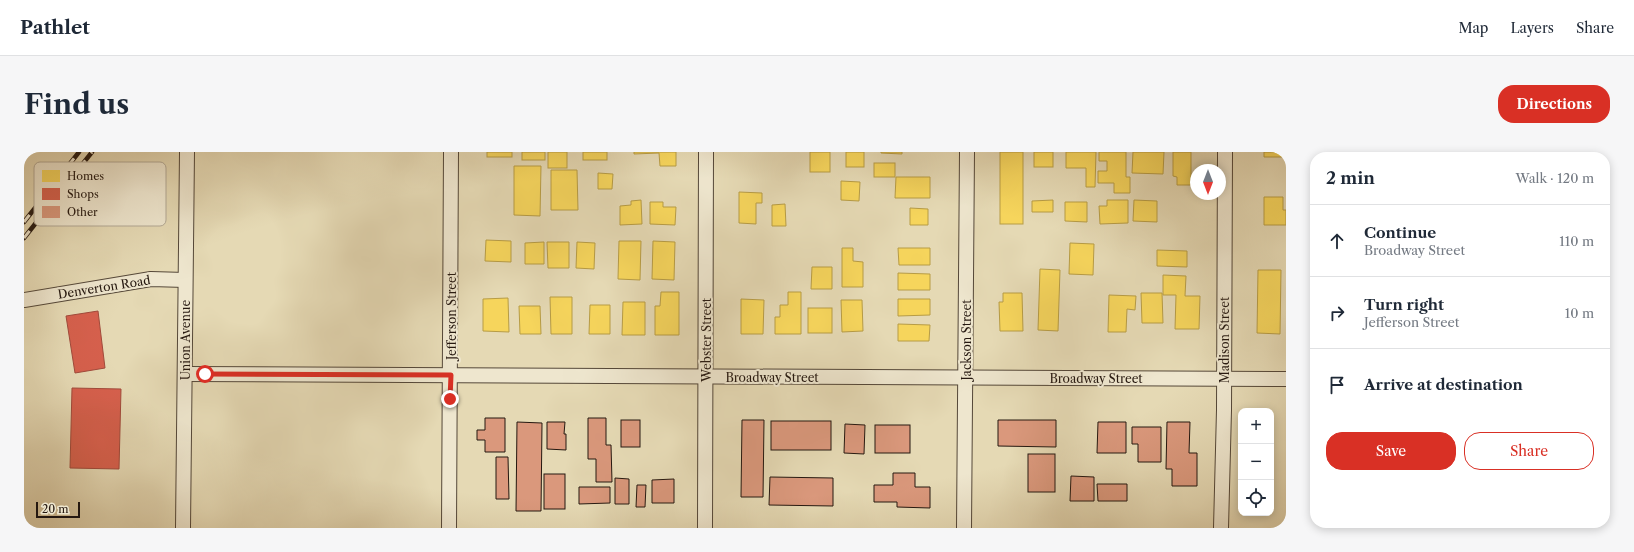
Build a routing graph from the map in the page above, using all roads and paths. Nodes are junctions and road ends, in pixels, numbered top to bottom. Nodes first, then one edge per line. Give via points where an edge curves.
1 (187, 152) edge
2 (451, 152) edge
3 (706, 152) edge
4 (967, 152) edge
5 (1225, 152) edge
6 (185, 280) junction
7 (24, 300) edge
8 (185, 374) junction
9 (451, 375) junction
10 (706, 376) junction
11 (967, 377) junction
12 (1224, 378) junction
13 (1286, 379) edge
14 (183, 528) edge
15 (448, 528) edge
16 (705, 528) edge
17 (964, 528) edge
18 (1221, 528) edge

1 - 6 street, Union Avenue
2 - 9 street, Jefferson Street
3 - 10 street, Webster Street
4 - 11 street, Jackson Street
5 - 12 street, Madison Street
6 - 7 street, Denverton Road via 151,279
6 - 8 street, Union Avenue
8 - 9 street, Broadway Street
8 - 14 street, Union Avenue
9 - 10 street, Broadway Street
9 - 15 street, Jefferson Street
10 - 11 street, Broadway Street
10 - 16 street, Webster Street
11 - 12 street, Broadway Street
11 - 17 street, Jackson Street
12 - 13 street, Broadway Street
12 - 18 street, Madison Street

